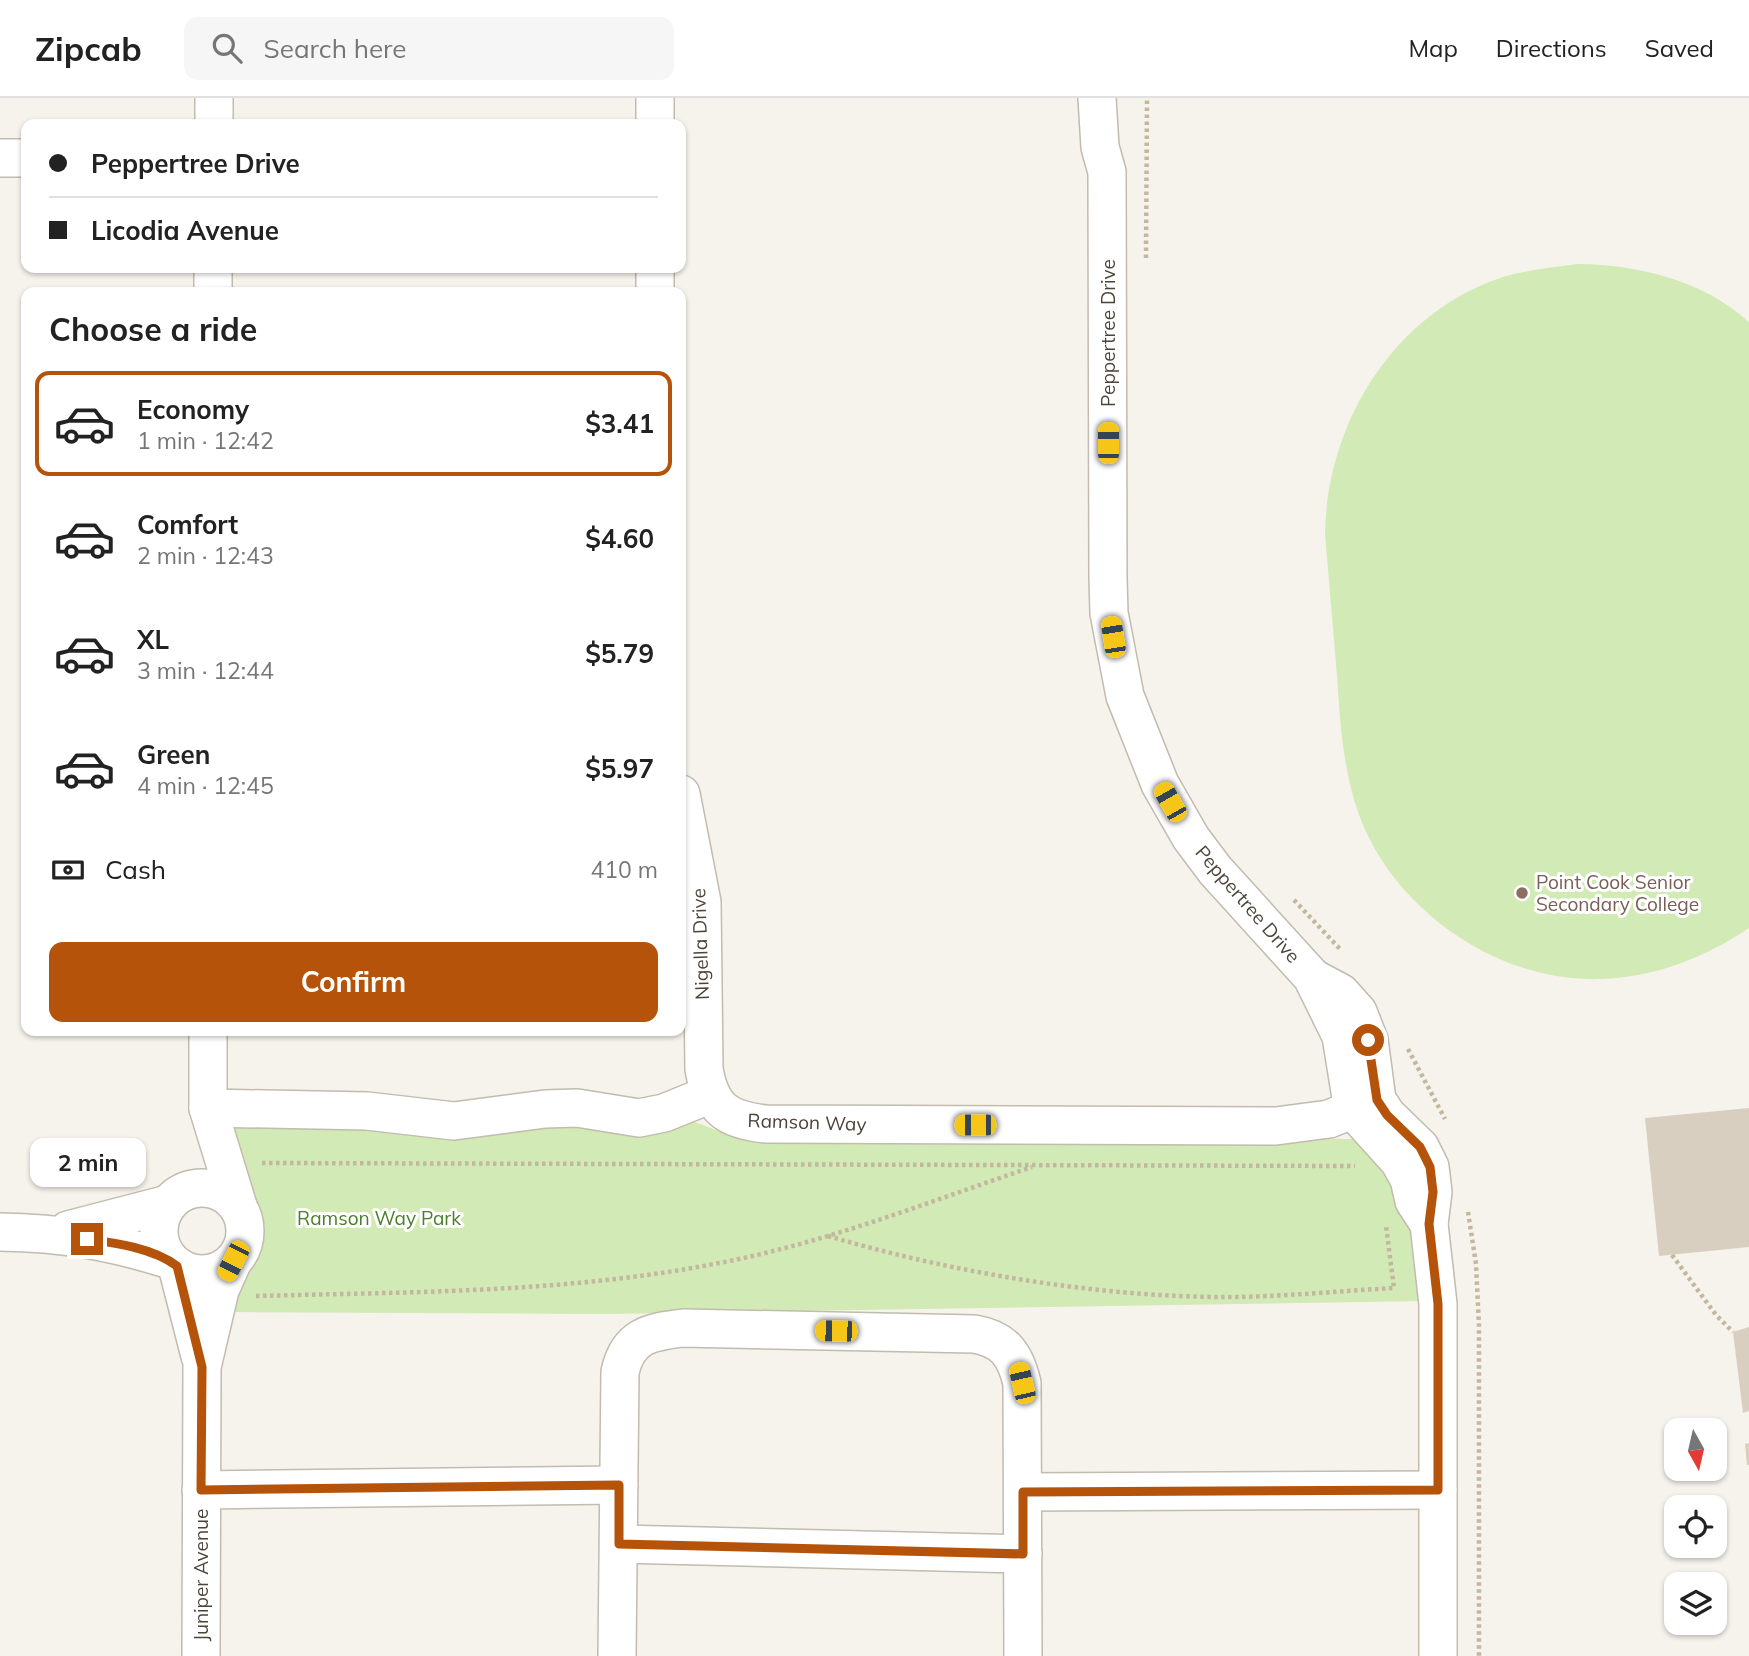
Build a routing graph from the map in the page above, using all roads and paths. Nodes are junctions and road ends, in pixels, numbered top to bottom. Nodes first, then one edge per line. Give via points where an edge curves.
1 (214, 98) edge
2 (656, 98) edge
3 (1097, 98) edge
4 (1118, 98) edge
5 (1147, 98) edge
6 (214, 119) edge
7 (655, 119) edge
8 (0, 158) edge
9 (21, 158) edge
10 (1107, 172) junction
11 (1146, 263) dead end
12 (686, 820) edge
13 (1287, 892) dead end
14 (1342, 951) dead end
15 (208, 1036) edge
16 (1405, 1044) dead end
17 (711, 1094) junction
18 (1365, 1105) junction
19 (208, 1108) junction
20 (1449, 1127) dead end
21 (1036, 1166) dead end
22 (173, 1200) junction
23 (238, 1206) junction
24 (1468, 1209) dead end
25 (1385, 1222) dead end
26 (0, 1232) edge
27 (57, 1233) junction
28 (827, 1236) junction
29 (1672, 1255) dead end
30 (233, 1261) junction
31 (174, 1263) junction
32 (250, 1296) dead end
33 (1733, 1332) dead end
34 (202, 1367) junction
35 (619, 1485) junction
36 (201, 1490) junction
37 (1438, 1490) junction
38 (1023, 1492) junction
39 (619, 1544) junction
40 (1023, 1554) junction
41 (201, 1656) edge
42 (617, 1656) edge
43 (1023, 1656) edge
44 (1438, 1656) edge
45 (1479, 1656) edge

1 - 6 street
2 - 7 street
3 - 10 street, Peppertree Drive via 1100,147
4 - 10 street, Peppertree Drive via 1117,143
5 - 11 path
8 - 9 street
10 - 18 street, Peppertree Drive via 1109,613 1125,696 1160,785 1191,838 1312,977 1341,993 1358,1012 1368,1040
12 - 17 street, Nigella Drive via 702,902 702,1057
13 - 14 path
15 - 19 street
16 - 20 path
17 - 18 street, Ramson Way via 732,1117 766,1124 1276,1126 1329,1119
17 - 19 street via 639,1118 577,1108 454,1121 376,1111
18 - 37 street via 1387,1115 1426,1154 1433,1192 1429,1224 1438,1304
19 - 22 street
19 - 23 street
21 - 28 path
22 - 23 street via 188,1190 207,1188 225,1193
22 - 27 street
22 - 31 street via 159,1230 162,1246
23 - 30 street via 246,1232
24 - 45 path via 1479,1326
25 - 28 path via 1394,1288 1226,1297 1082,1288 897,1254
26 - 27 street
27 - 31 street via 130,1247
28 - 32 path via 715,1264 595,1282 517,1289
29 - 33 path
30 - 31 street via 206,1274
30 - 34 street, Juniper Avenue via 220,1290
31 - 34 street, Juniper Avenue
34 - 36 street, Juniper Avenue
35 - 36 street
35 - 38 street via 619,1378 626,1351 636,1340 659,1331 696,1328 974,1334 1000,1341 1013,1356 1022,1383
35 - 39 street
36 - 41 street, Juniper Avenue
37 - 38 street
37 - 44 street
38 - 40 street
39 - 40 street
39 - 42 street
40 - 43 street

